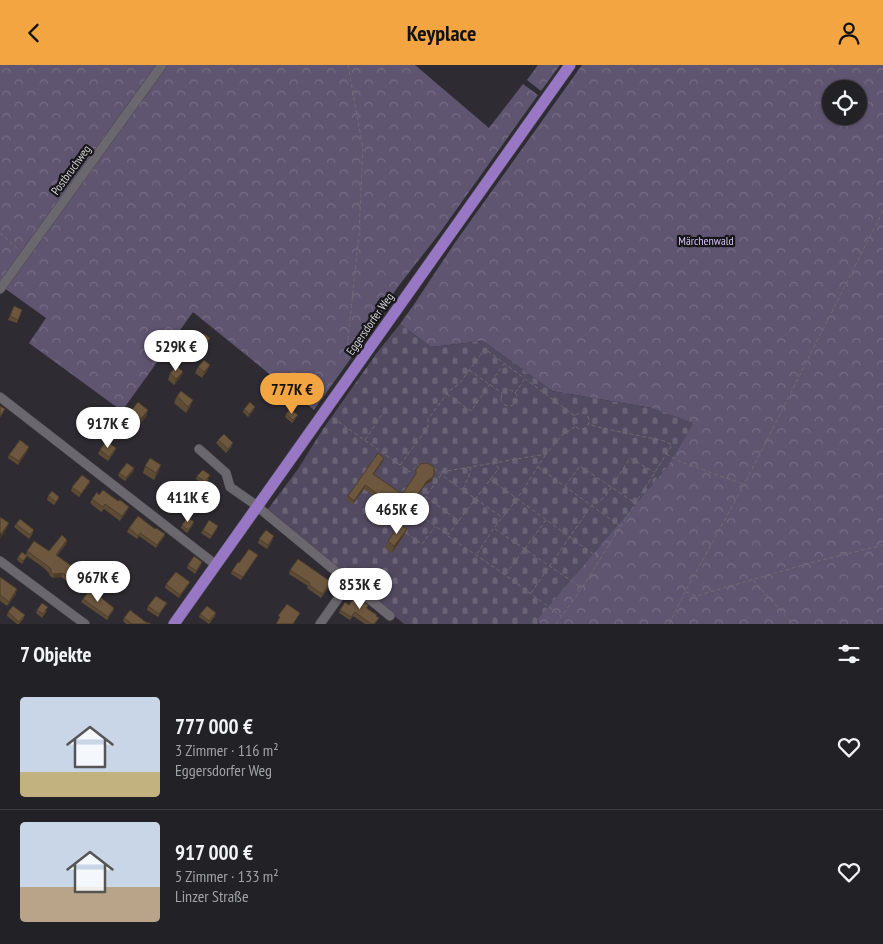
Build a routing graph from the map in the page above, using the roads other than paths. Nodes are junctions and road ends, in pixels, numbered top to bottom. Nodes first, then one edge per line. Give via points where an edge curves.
1 (162, 65) edge
2 (570, 65) edge
3 (0, 289) edge
4 (0, 397) edge
5 (199, 449) dead end
6 (257, 507) junction
7 (0, 561) edge
8 (216, 565) junction
9 (349, 583) junction
10 (390, 616) dead end
11 (85, 624) edge
12 (174, 624) edge
13 (320, 624) edge

1 - 3 street, Postbruchweg
2 - 6 main road, Eggersdorfer Weg
4 - 8 street
5 - 6 street via 226,473 230,487
6 - 8 main road, Eggersdorfer Weg
6 - 9 street
7 - 11 street
8 - 12 main road, Eggersdorfer Weg
9 - 10 street
9 - 13 street

